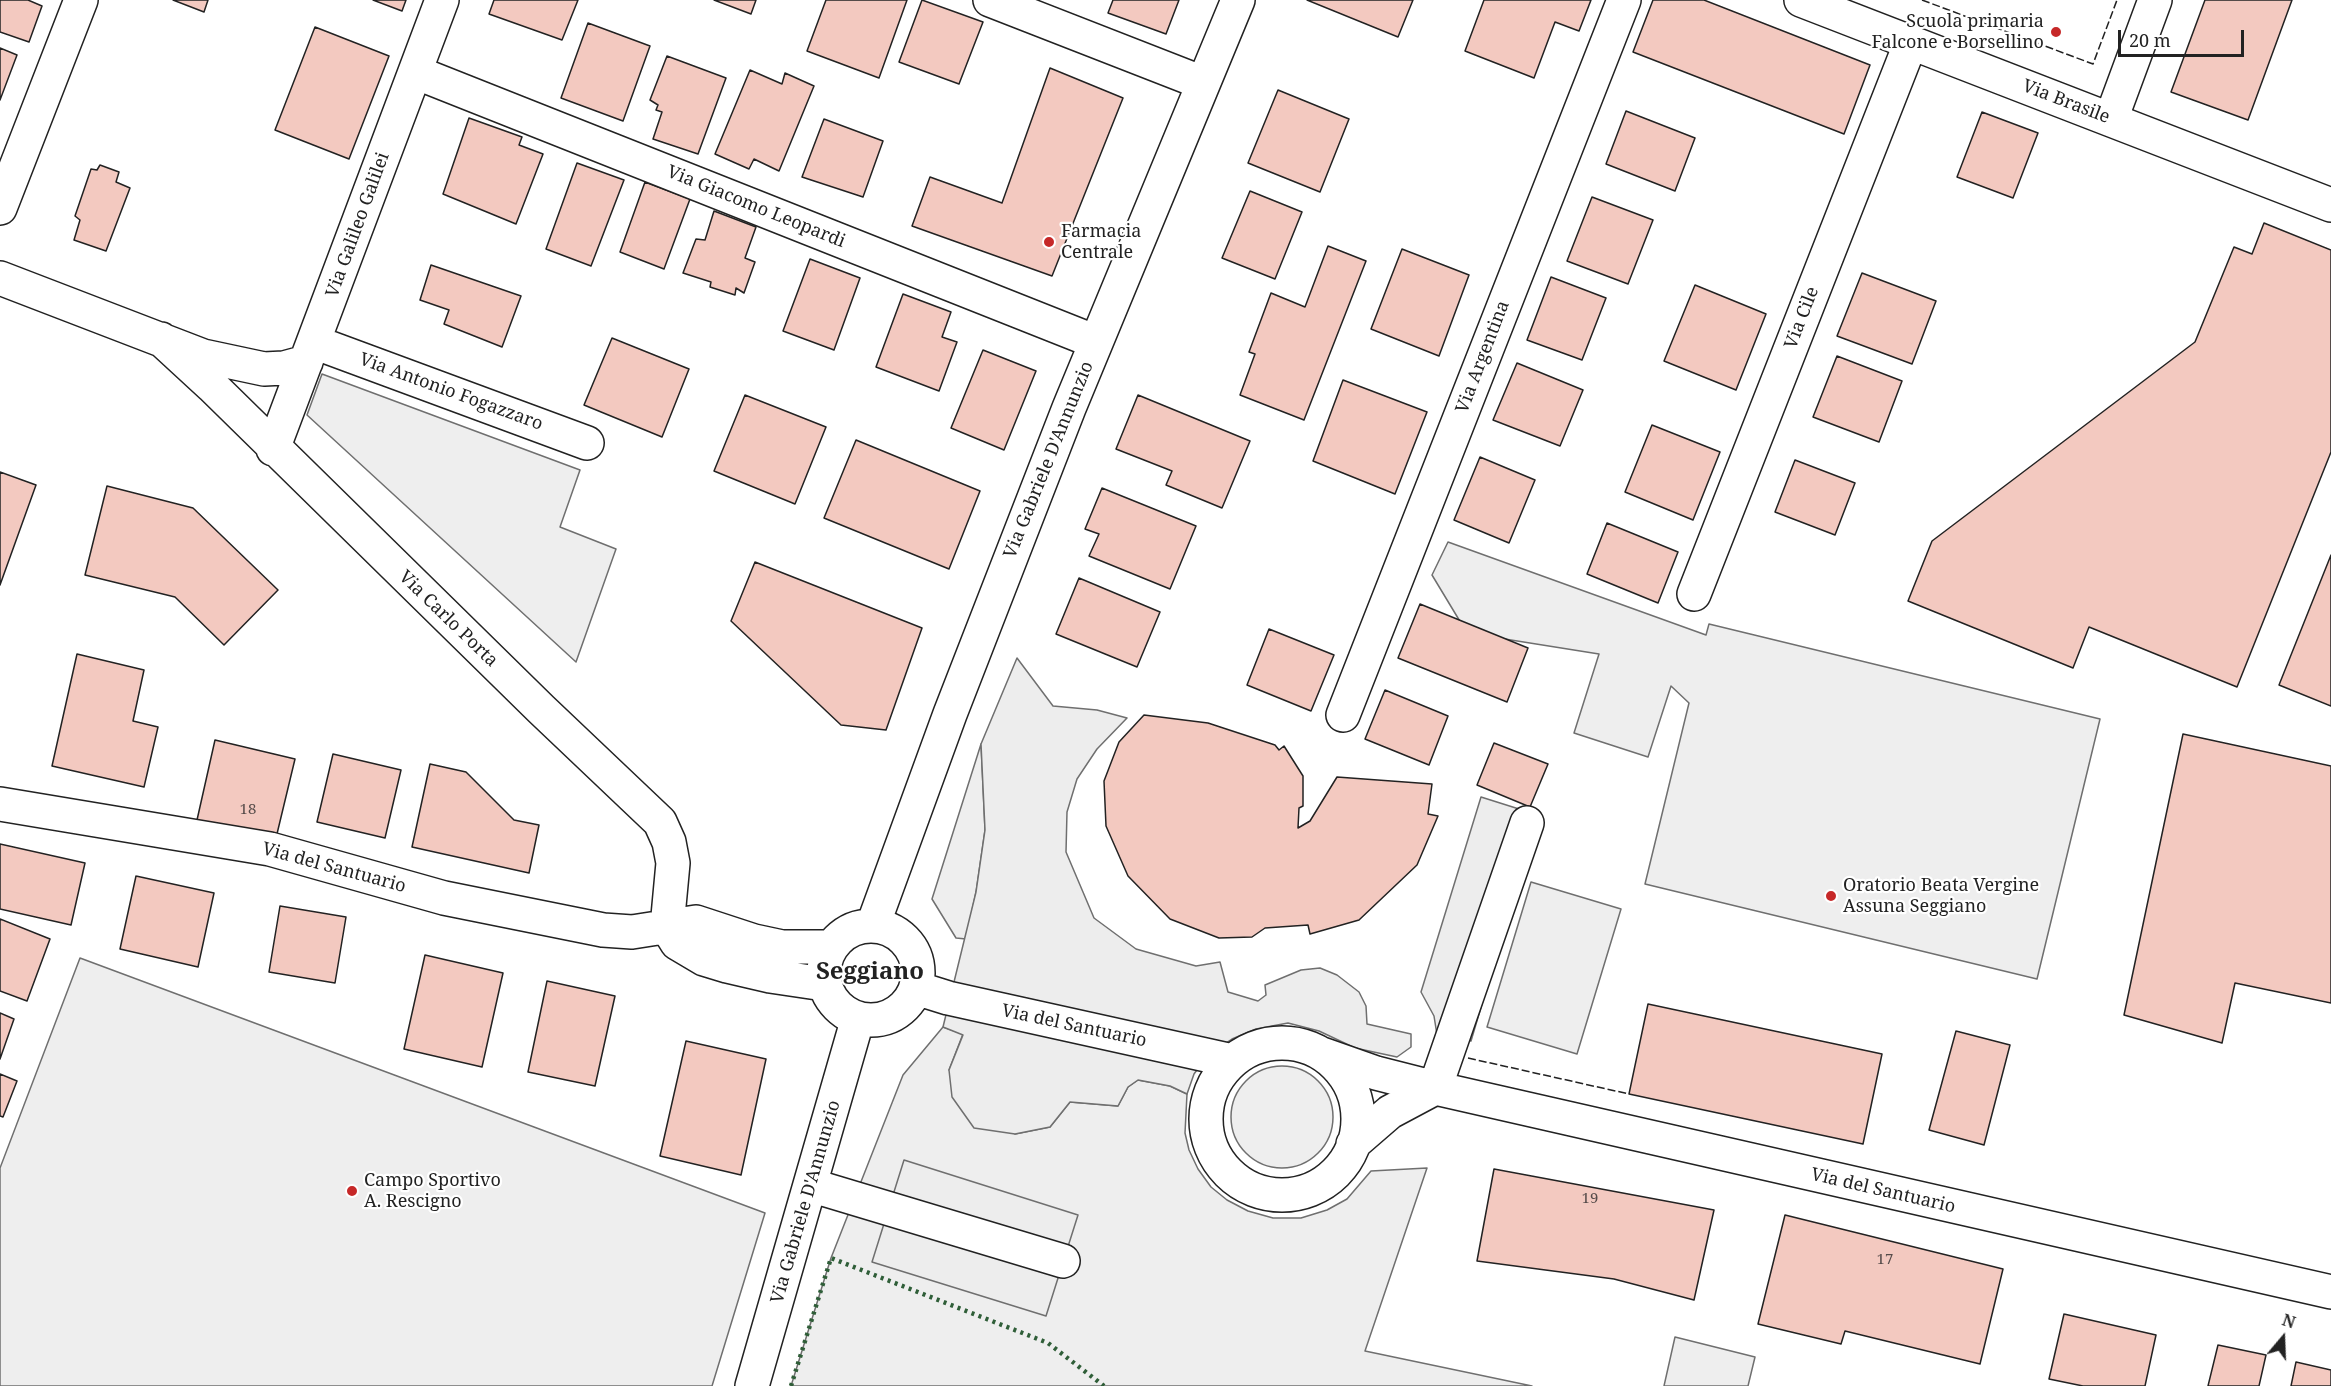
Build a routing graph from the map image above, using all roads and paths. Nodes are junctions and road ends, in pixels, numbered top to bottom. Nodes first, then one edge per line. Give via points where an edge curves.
1 (81, 0) edge
2 (442, 0) edge
3 (990, 0) edge
4 (1238, 0) edge
5 (1624, 0) edge
6 (1801, 0) edge
7 (2156, 0) edge
8 (1911, 42) junction
9 (415, 72) junction
10 (1203, 83) junction
11 (2111, 119) junction
12 (2331, 205) edge
13 (0, 208) edge
14 (0, 278) edge
15 (161, 339) junction
16 (1096, 342) junction
17 (310, 352) junction
18 (587, 442) dead end
19 (273, 449) junction
20 (1694, 594) dead end
21 (1343, 715) dead end
22 (0, 804) edge
23 (1527, 823) dead end
24 (873, 925) junction
25 (667, 927) junction
26 (831, 947) junction
27 (824, 984) junction
28 (916, 988) junction
29 (858, 1018) junction
30 (1322, 1054) junction
31 (1233, 1060) junction
32 (1435, 1088) junction
33 (1353, 1143) junction
34 (810, 1185) junction
35 (1063, 1261) dead end
36 (2331, 1292) edge
37 (752, 1386) edge

1 - 13 street
2 - 9 street, Via Galileo Galilei
3 - 10 street
4 - 10 street, Via Gabriele D'Annunzio
5 - 21 street, Via Argentina
6 - 8 street, Via Brasile
7 - 11 street
8 - 11 street, Via Brasile
8 - 20 street, Via Cile
9 - 16 street, Via Giacomo Leopardi
9 - 17 street, Via Galileo Galilei
10 - 16 street, Via Gabriele D'Annunzio
11 - 12 street, Via Brasile
14 - 15 street
15 - 17 street via 203,356 264,369 285,368
15 - 19 street, Via Carlo Porta
16 - 24 street, Via Gabriele D'Annunzio via 950,714
17 - 18 street, Via Antonio Fogazzaro
17 - 19 street, Via Galileo Galilei
19 - 25 street, Via Carlo Porta via 660,822 673,863
22 - 25 street, Via del Santuario via 270,849 444,898 603,930 632,932
23 - 32 street
24 - 26 street via 849,930
24 - 28 street via 901,935 910,946 917,959
25 - 26 street, Via del Santuario via 696,922 782,947
25 - 27 street via 677,943 704,959 770,976
26 - 27 street via 825,959
27 - 29 street via 837,1006
28 - 29 street via 911,999 893,1015 882,1019
28 - 31 street, Via del Santuario
29 - 34 street, Via Gabriele D'Annunzio
30 - 31 street via 1298,1045 1272,1044 1255,1047
30 - 32 street, Via del Santuario
30 - 33 street via 1348,1082 1356,1102 1358,1123
31 - 33 street via 1215,1081 1205,1116 1213,1151 1235,1178 1267,1193 1303,1191 1334,1174
32 - 33 street via 1390,1112
32 - 36 street, Via del Santuario
34 - 35 street
34 - 37 street, Via Gabriele D'Annunzio

